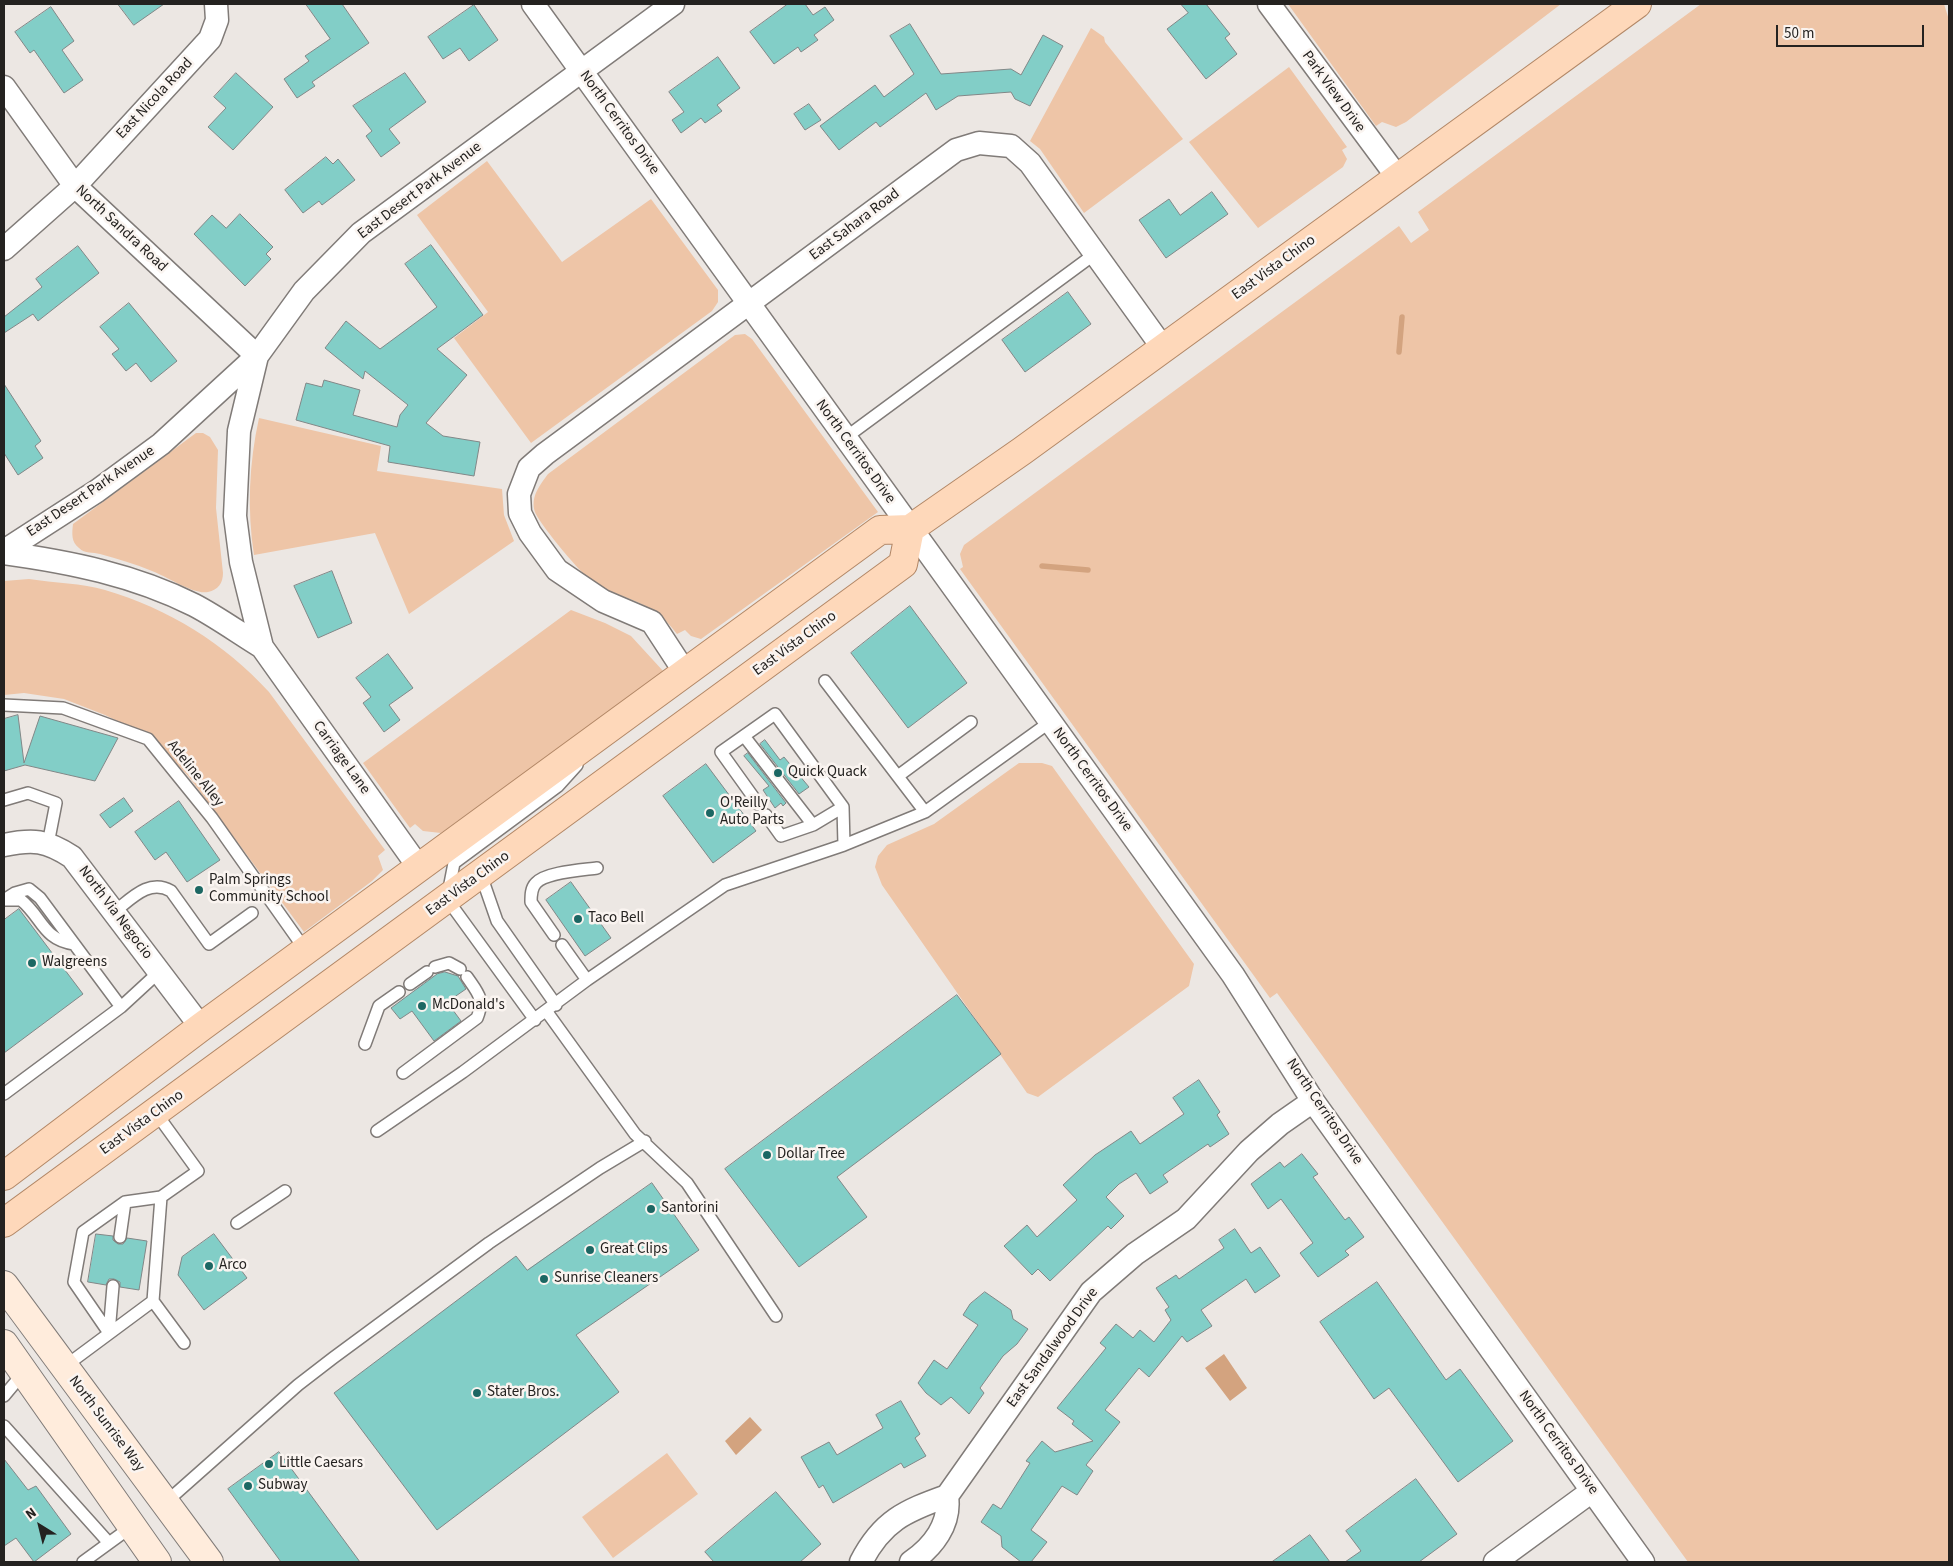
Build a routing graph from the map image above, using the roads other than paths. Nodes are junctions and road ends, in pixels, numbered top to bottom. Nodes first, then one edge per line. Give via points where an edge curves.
1 (216, 4) edge
2 (533, 4) edge
3 (674, 4) edge
4 (1269, 4) edge
5 (1629, 6) edge
6 (582, 71) junction
7 (4, 87) edge
8 (1398, 178) junction
9 (75, 186) junction
10 (4, 250) edge
11 (1096, 253) junction
12 (749, 304) junction
13 (1163, 348) junction
14 (257, 356) junction
15 (845, 438) junction
16 (910, 529) junction
17 (4, 552) edge
18 (262, 647) junction
19 (686, 674) junction
20 (825, 680) dead end
21 (4, 705) edge
22 (971, 722) dead end
23 (1050, 722) junction
24 (612, 727) junction
25 (744, 736) junction
26 (898, 776) junction
27 (4, 800) edge
28 (759, 805) dead end
29 (844, 807) junction
30 (925, 812) junction
31 (766, 815) dead end
32 (812, 825) junction
33 (48, 844) junction
34 (4, 845) edge
35 (844, 845) junction
36 (597, 868) dead end
37 (420, 869) junction
38 (481, 875) junction
39 (447, 899) junction
40 (4, 901) edge
41 (114, 912) junction
42 (252, 913) dead end
43 (554, 935) dead end
44 (562, 945) dead end
45 (306, 951) junction
46 (159, 972) junction
47 (587, 980) junction
48 (410, 984) dead end
49 (399, 992) dead end
50 (121, 1007) junction
51 (551, 1008) junction
52 (535, 1020) junction
53 (201, 1028) junction
54 (365, 1044) dead end
55 (403, 1073) dead end
56 (4, 1094) edge
57 (1313, 1100) junction
58 (156, 1113) junction
59 (377, 1131) dead end
60 (645, 1141) junction
61 (4, 1176) edge
62 (285, 1191) dead end
63 (161, 1197) junction
64 (124, 1202) junction
65 (4, 1223) edge
66 (237, 1223) dead end
67 (120, 1237) dead end
68 (4, 1285) edge
69 (113, 1286) dead end
70 (153, 1301) junction
71 (776, 1316) dead end
72 (109, 1333) junction
73 (184, 1343) dead end
74 (4, 1344) edge
75 (64, 1367) junction
76 (20, 1368) junction
77 (4, 1396) edge
78 (4, 1426) edge
79 (1592, 1491) junction
80 (947, 1496) junction
81 (165, 1503) junction
82 (131, 1527) junction
83 (109, 1543) junction
84 (83, 1562) edge
85 (158, 1562) edge
86 (209, 1562) edge
87 (862, 1562) edge
88 (911, 1562) edge
89 (1495, 1562) edge
90 (1644, 1562) edge

1 - 9 street, East Nicola Road via 217,20 210,39
2 - 6 street, North Cerritos Drive
3 - 6 street, East Desert Park Avenue
4 - 8 street, Park View Drive
5 - 8 main road, East Vista Chino
6 - 12 street, North Cerritos Drive
6 - 14 street, East Desert Park Avenue via 361,233 304,291
7 - 9 street, North Sandra Road
8 - 13 main road, East Vista Chino
9 - 10 street, East Nicola Road
9 - 14 street, North Sandra Road
11 - 12 street, East Sahara Road via 1030,164 1011,146 979,143 956,150
11 - 13 street, East Sahara Road
11 - 15 lane
12 - 15 street, North Cerritos Drive
12 - 19 street, East Sahara Road via 537,460 524,476 519,494 518,503 525,523 557,570 603,602 652,622
13 - 16 main road, East Vista Chino
14 - 17 street, East Desert Park Avenue via 161,444
14 - 18 street via 239,431 235,516 241,562
15 - 16 street, North Cerritos Drive
16 - 19 main road via 880,530
16 - 23 street, North Cerritos Drive
16 - 38 main road, East Vista Chino via 903,564
17 - 18 street via 123,576 194,605
18 - 37 street, Carriage Lane
19 - 24 main road
20 - 26 lane
21 - 45 lane, Adeline Alley via 63,708 148,739 212,818
22 - 26 lane
23 - 30 lane
23 - 57 street, North Cerritos Drive via 1233,975
24 - 37 main road
24 - 39 lane via 558,786 454,863
25 - 28 lane via 721,752
25 - 29 lane via 775,714
25 - 32 lane
26 - 30 lane
27 - 33 lane via 28,793 56,803
29 - 32 lane
29 - 35 lane
30 - 35 lane
31 - 32 lane via 781,836
33 - 34 street, North Via Negocio via 28,840
33 - 41 street, North Via Negocio via 72,857
35 - 47 lane via 725,885
36 - 43 lane via 547,876 536,882 530,902
37 - 45 main road
38 - 39 main road, East Vista Chino
38 - 51 lane via 497,921
39 - 52 lane
39 - 58 main road, East Vista Chino
40 - 50 lane via 14,893 30,889 40,898
41 - 42 lane via 150,886 162,886 171,891 209,944
41 - 46 street, North Via Negocio
44 - 47 lane
45 - 53 main road
46 - 50 lane
46 - 53 street, North Via Negocio
47 - 51 lane
48 - 55 lane via 431,969 450,962 480,995 482,1007 477,1018
49 - 54 lane via 379,1006
50 - 56 lane
51 - 52 lane
51 - 60 lane via 635,1134
52 - 59 lane
53 - 61 main road
57 - 79 street, North Cerritos Drive
57 - 80 street, East Sandalwood Drive via 1249,1151 1186,1219 1135,1254 1091,1292
58 - 63 lane via 198,1171
58 - 65 main road, East Vista Chino
60 - 71 lane via 696,1195
60 - 81 lane via 489,1243 333,1358
62 - 66 lane
63 - 64 lane
63 - 70 lane
64 - 67 lane
64 - 72 lane via 83,1232 74,1282
68 - 75 main road, North Sunrise Way
69 - 72 lane
70 - 72 lane
70 - 73 lane
72 - 75 lane
74 - 76 main road
75 - 81 main road, North Sunrise Way
76 - 77 lane via 19,1378
76 - 82 main road
78 - 83 lane
79 - 89 street
79 - 90 street, North Cerritos Drive
80 - 87 street via 889,1522 872,1542
80 - 88 street via 946,1521 934,1540
81 - 86 main road, North Sunrise Way
82 - 83 lane
82 - 85 main road
83 - 84 lane

